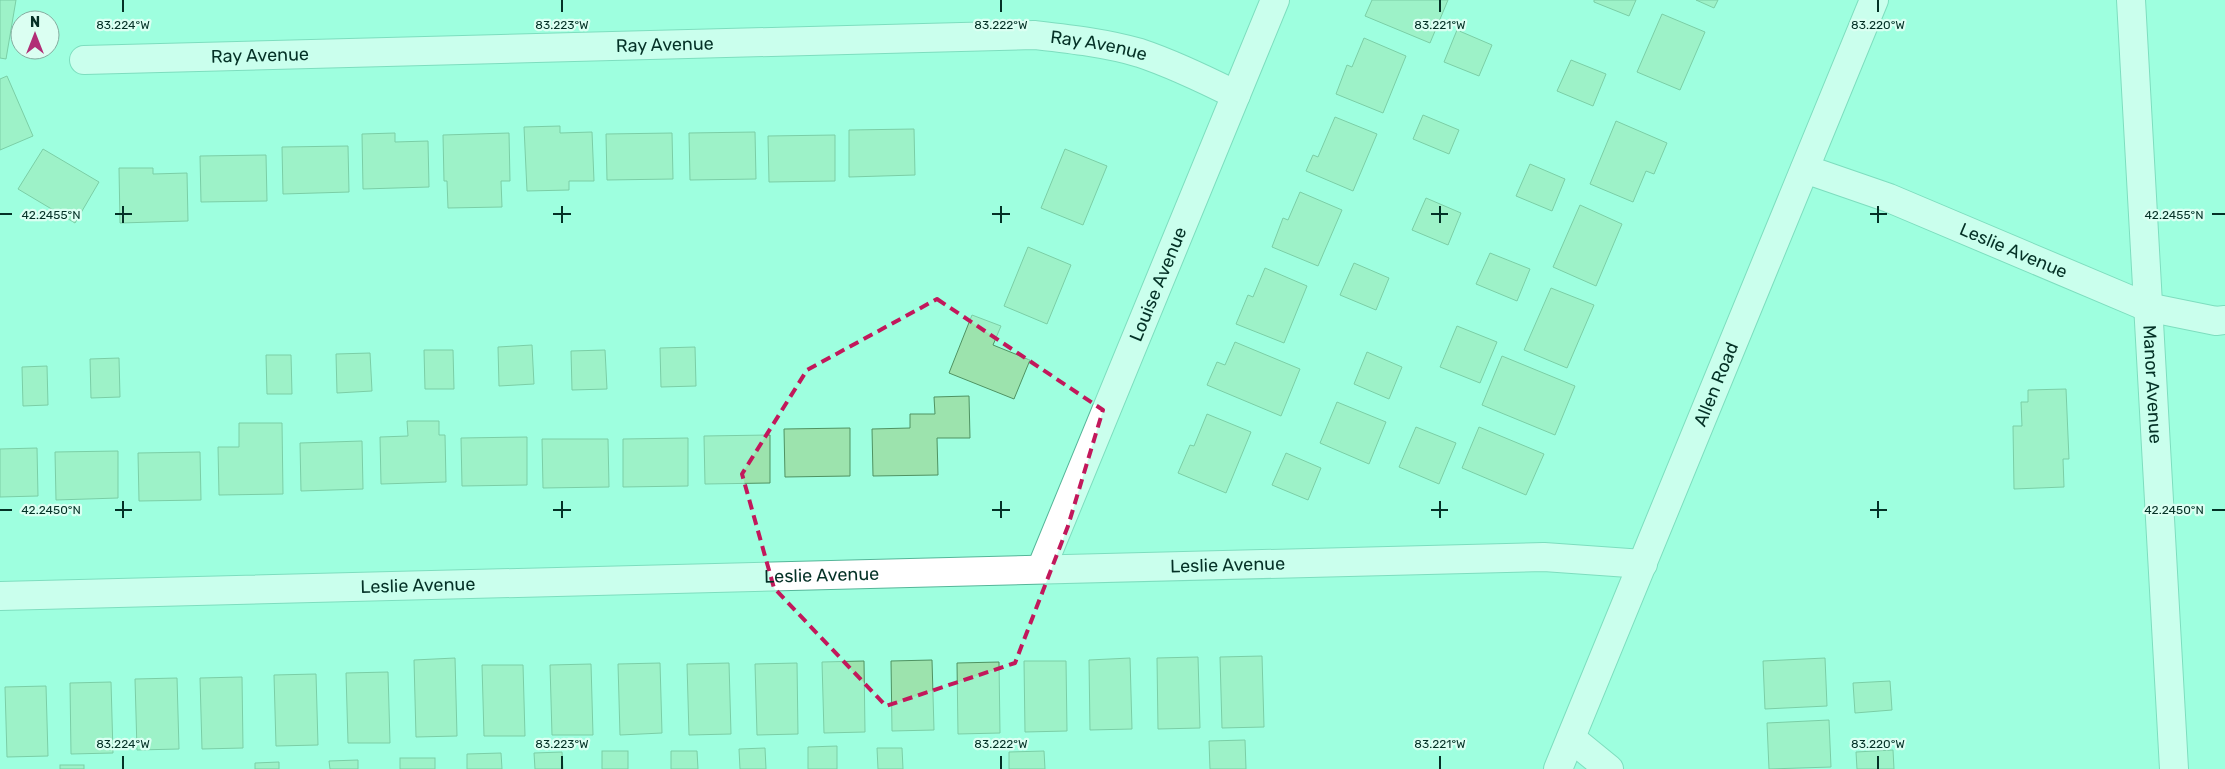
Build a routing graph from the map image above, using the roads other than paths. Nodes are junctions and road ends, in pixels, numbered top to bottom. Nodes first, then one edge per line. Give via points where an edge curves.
1 (1275, 0) edge
2 (1874, 0) edge
3 (2130, 0) edge
4 (84, 60) dead end
5 (1236, 95) junction
6 (1805, 169) junction
7 (2147, 307) junction
8 (2225, 320) edge
9 (1643, 564) junction
10 (1041, 569) junction
11 (0, 596) edge
12 (1571, 738) junction
13 (1558, 769) edge
14 (1609, 769) edge
15 (2174, 769) edge

1 - 5 street, Louise Avenue
2 - 6 street, Allen Road
3 - 7 street, Manor Avenue
4 - 5 street, Ray Avenue via 1034,35 1087,41 1140,53 1190,72
5 - 10 street, Louise Avenue
6 - 7 street, Leslie Avenue via 1889,198
6 - 9 street, Allen Road
7 - 8 street, Leslie Avenue
7 - 15 street, Manor Avenue
9 - 10 street, Leslie Avenue via 1544,557
9 - 12 street, Allen Road
10 - 11 street, Leslie Avenue
12 - 13 street, Allen Road
12 - 14 street

